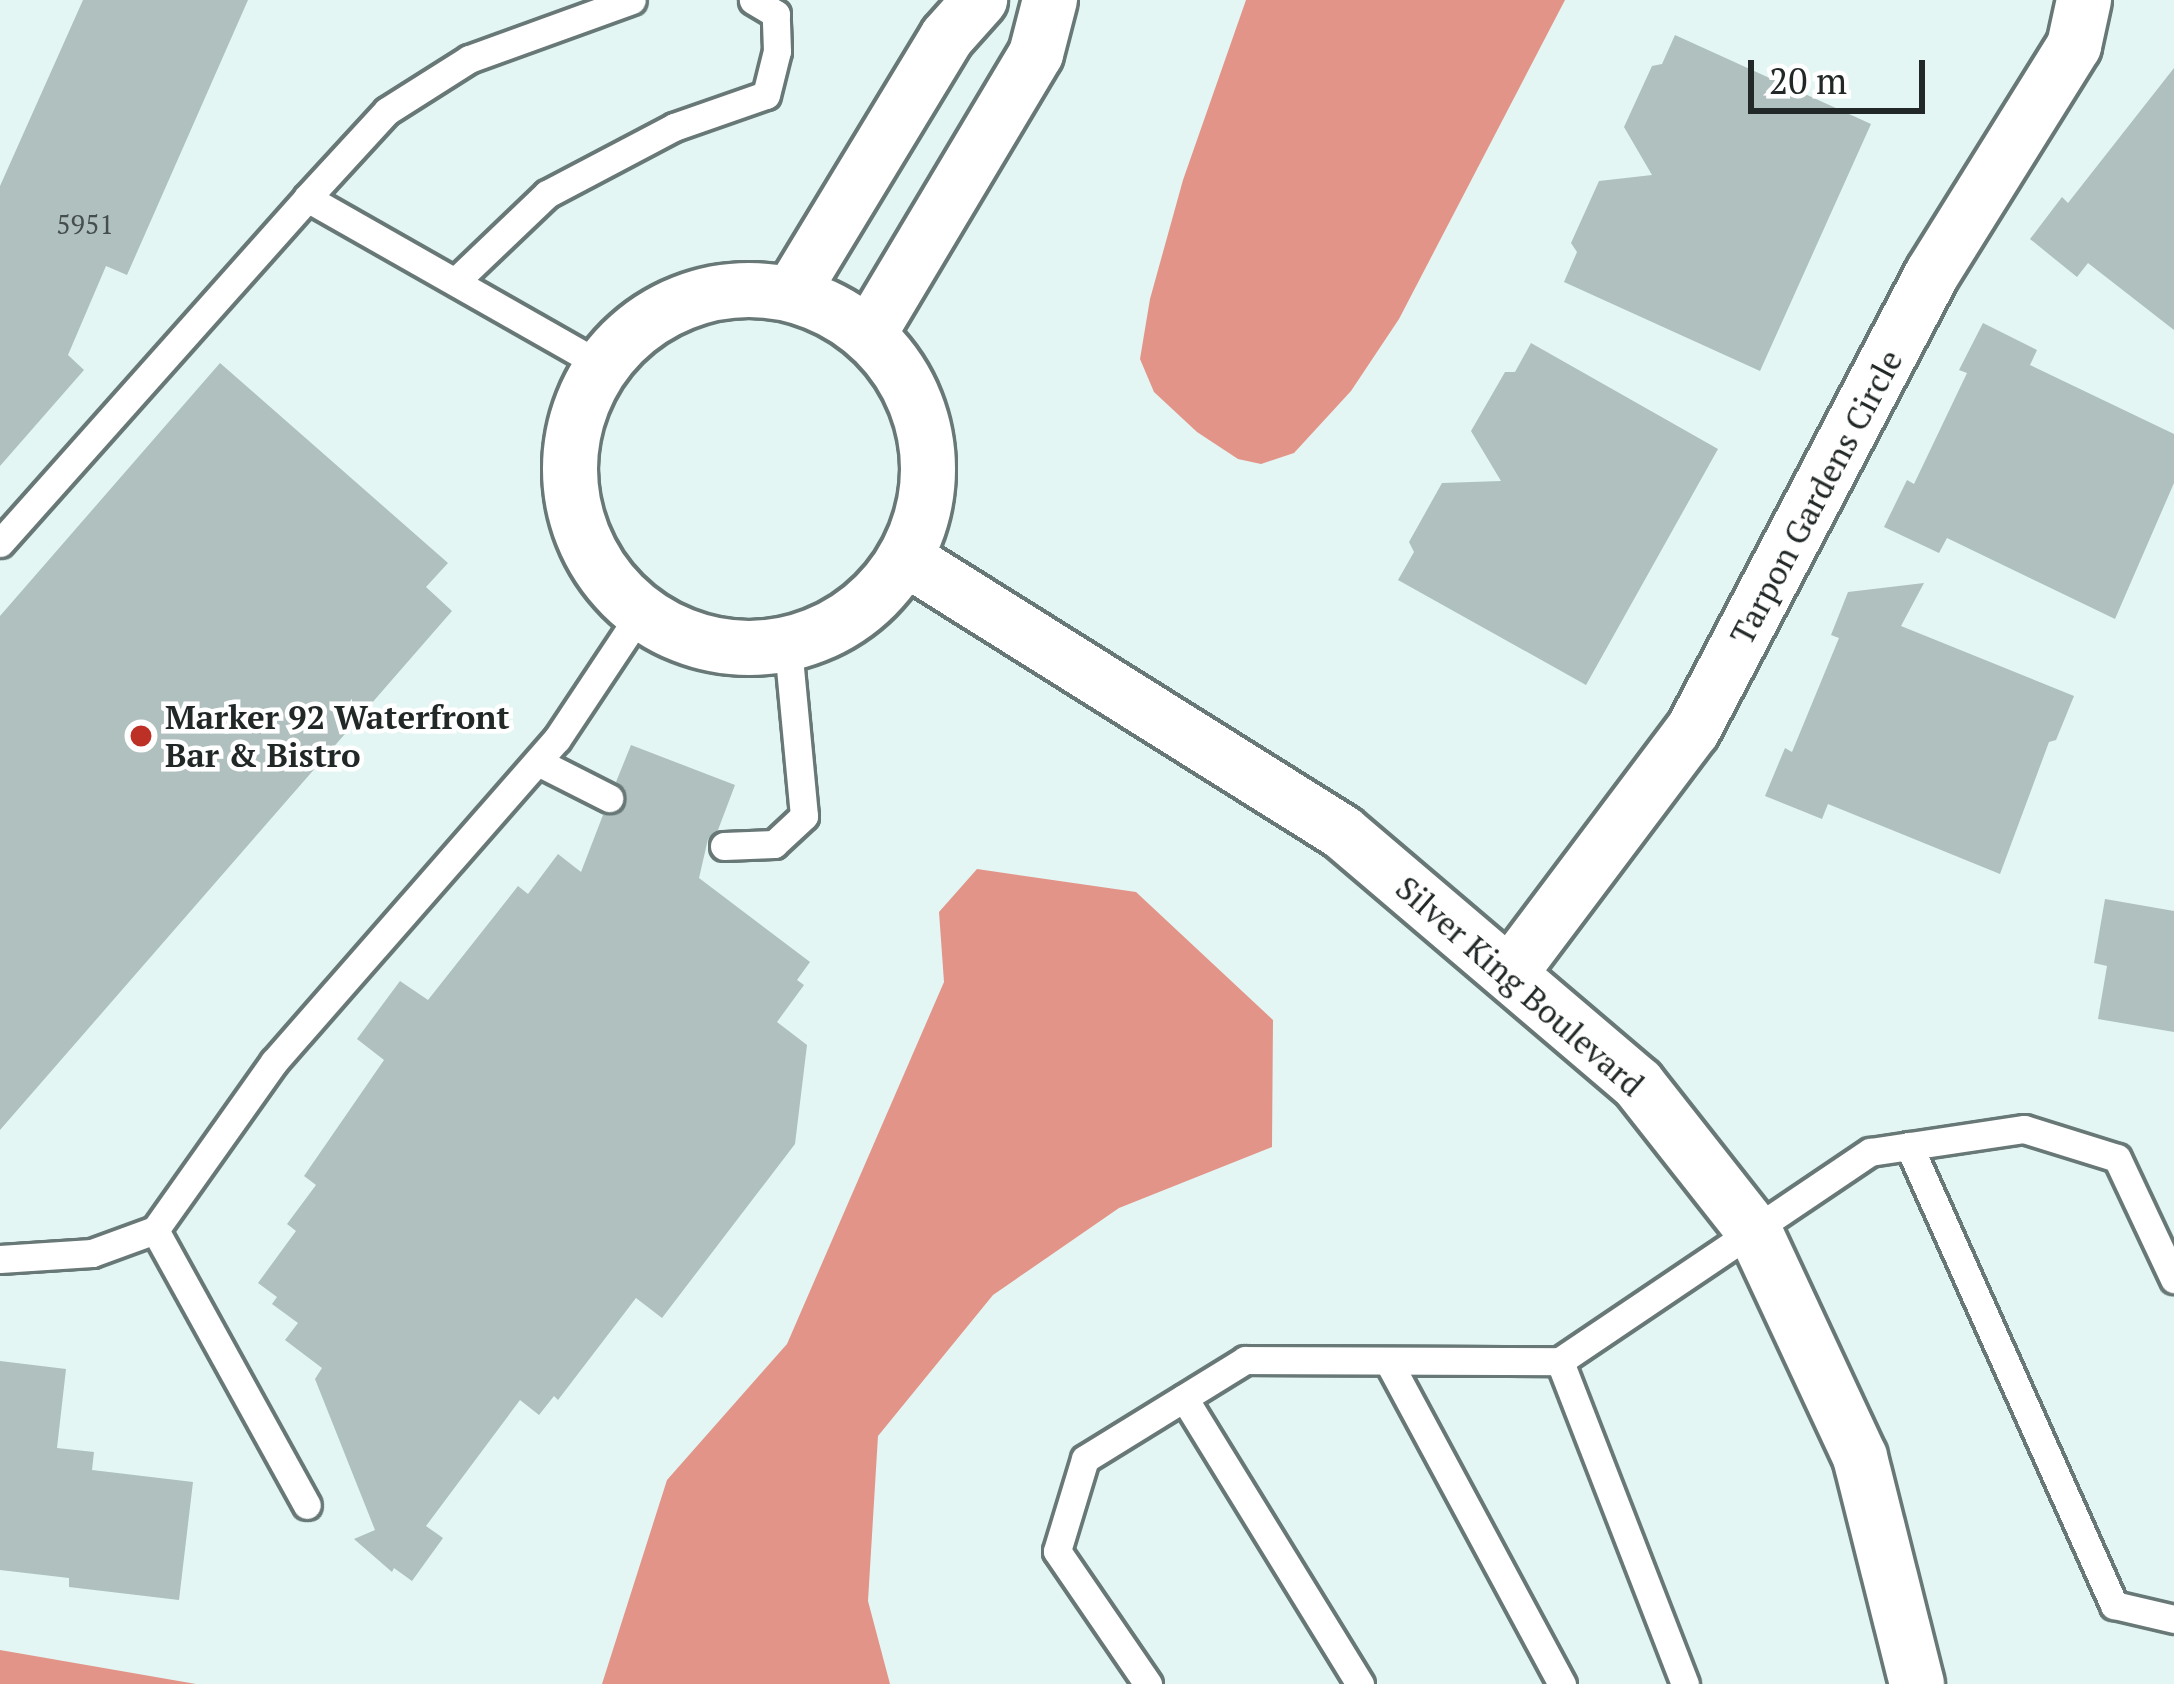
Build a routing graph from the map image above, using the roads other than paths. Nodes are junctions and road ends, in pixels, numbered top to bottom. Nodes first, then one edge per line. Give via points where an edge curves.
1 (632, 0) edge
2 (753, 0) edge
3 (980, 0) edge
4 (1051, 0) edge
5 (2084, 0) edge
6 (307, 198) junction
7 (456, 281) junction
8 (791, 293) junction
9 (869, 334) junction
10 (601, 365) junction
11 (0, 543) edge
12 (905, 558) junction
13 (640, 614) junction
14 (788, 646) junction
15 (538, 762) junction
16 (609, 798) dead end
17 (724, 847) dead end
18 (1511, 972) junction
19 (1909, 1146) junction
20 (155, 1230) junction
21 (1756, 1234) junction
22 (0, 1259) edge
23 (2174, 1279) edge
24 (1560, 1360) junction
25 (1388, 1361) junction
26 (1184, 1398) junction
27 (307, 1505) dead end
28 (2174, 1618) edge
29 (1676, 1680) edge
30 (1148, 1684) edge
31 (1360, 1684) edge
32 (1562, 1684) edge
33 (1917, 1684) edge

1 - 6 lane via 469,59 387,111
2 - 7 lane via 776,14 766,95 674,127 547,194
3 - 8 street via 947,37
4 - 9 street via 1036,54
5 - 18 street, Tarpon Gardens Circle via 2074,46 1932,274 1693,730
6 - 7 lane
6 - 11 lane
7 - 10 lane
8 - 9 street
8 - 10 street via 738,289 685,300 639,326
9 - 12 street via 907,382 926,440 926,501
10 - 13 street via 578,414 569,469 577,524 601,573
12 - 14 street via 874,598 835,629
12 - 18 street, Silver King Boulevard via 1342,832
13 - 14 street via 685,639 736,650
13 - 15 lane
14 - 17 lane via 804,816 774,844
15 - 16 lane
15 - 20 lane via 274,1062
18 - 21 street, Silver King Boulevard via 1638,1084
19 - 21 lane via 1870,1152
19 - 23 lane via 2024,1129 2117,1158
19 - 28 lane via 2114,1605
20 - 22 lane via 92,1253
20 - 27 lane
21 - 24 lane
21 - 33 street, Silver King Boulevard via 1859,1457
24 - 25 lane
24 - 29 lane
25 - 26 lane via 1245,1360
25 - 32 lane
26 - 30 lane via 1085,1460 1057,1551
26 - 31 lane

